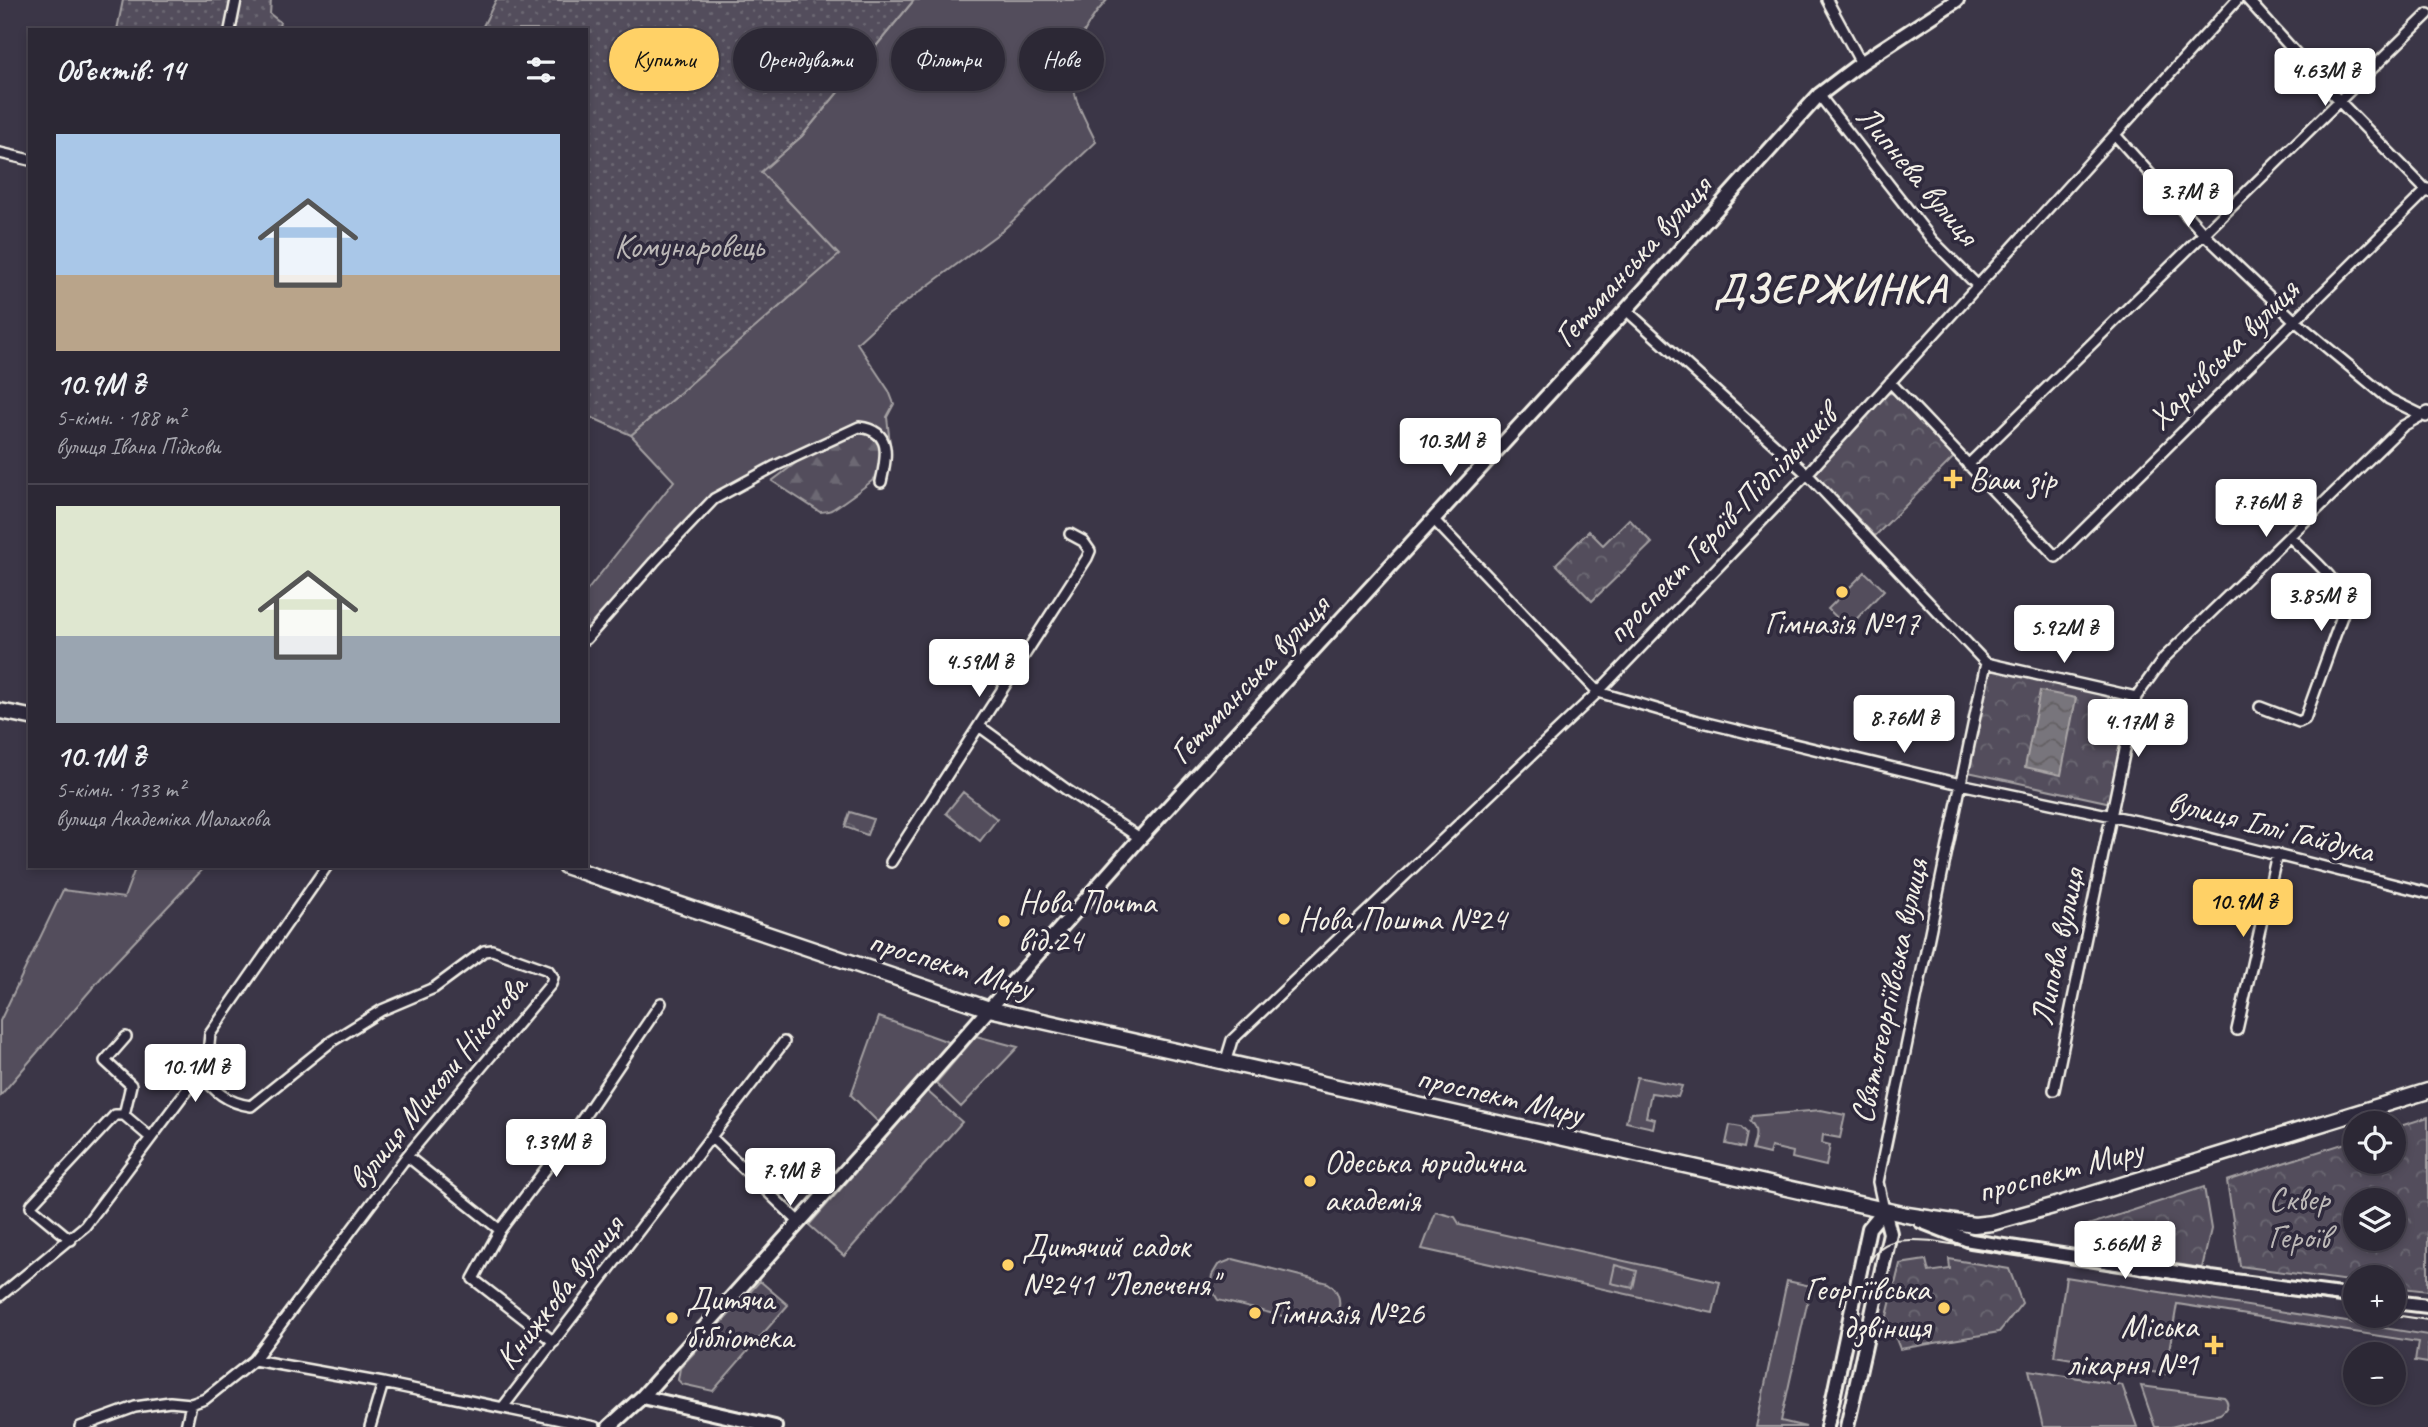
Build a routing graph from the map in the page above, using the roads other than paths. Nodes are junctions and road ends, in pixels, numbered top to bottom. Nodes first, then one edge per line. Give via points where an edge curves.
1 (236, 0) edge
2 (1827, 0) edge
3 (1957, 0) edge
4 (2237, 0) edge
5 (2248, 0) edge
6 (2428, 14) edge
7 (230, 28) edge
8 (1861, 63) junction
9 (1819, 95) junction
10 (2340, 102) junction
11 (2116, 136) junction
12 (0, 153) edge
13 (28, 160) edge
14 (2427, 190) edge
15 (2204, 234) junction
16 (1978, 286) junction
17 (1626, 310) junction
18 (2294, 320) junction
19 (1890, 383) junction
20 (2426, 416) edge
21 (1968, 465) junction
22 (1807, 474) junction
23 (880, 482) dead end
24 (1434, 520) junction
25 (1070, 534) dead end
26 (2290, 537) junction
27 (588, 637) edge
28 (1986, 663) junction
29 (1598, 692) junction
30 (2136, 697) junction
31 (2260, 707) dead end
32 (0, 711) edge
33 (28, 717) edge
34 (979, 726) junction
35 (1961, 784) junction
36 (2112, 814) junction
37 (1140, 838) junction
38 (2277, 854) junction
39 (891, 862) dead end
40 (326, 868) edge
41 (571, 868) edge
42 (2428, 892) edge
43 (661, 1003) dead end
44 (989, 1009) junction
45 (2238, 1030) dead end
46 (126, 1037) dead end
47 (784, 1042) dead end
48 (1225, 1063) junction
49 (200, 1073) junction
50 (2054, 1090) dead end
51 (2428, 1091) edge
52 (124, 1115) junction
53 (151, 1138) junction
54 (711, 1138) junction
55 (407, 1156) junction
56 (1884, 1210) junction
57 (1907, 1215) junction
58 (799, 1222) junction
59 (500, 1230) junction
60 (71, 1240) junction
61 (2343, 1295) edge
62 (0, 1296) edge
63 (2406, 1303) edge
64 (2428, 1306) edge
65 (554, 1342) junction
66 (254, 1360) junction
67 (383, 1383) junction
68 (642, 1397) junction
69 (191, 1404) junction
70 (503, 1407) junction
71 (739, 1423) edge
72 (80, 1427) edge
73 (186, 1427) edge
74 (370, 1427) edge
75 (595, 1427) edge
76 (609, 1427) edge
77 (775, 1427) edge
78 (1827, 1427) edge
79 (1847, 1427) edge

1 - 7 street
2 - 8 street
3 - 8 street, Гетьманська вулиця
4 - 11 street, проспект Героїв-Підпільників
5 - 10 street
6 - 10 street
8 - 9 street, Гетьманська вулиця
9 - 16 street, Липнева вулиця via 1933,241
9 - 17 street, Гетьманська вулиця
10 - 14 street
10 - 15 street
11 - 15 street
11 - 16 street, проспект Героїв-Підпільників
12 - 13 street
14 - 18 street, Харківська вулиця
15 - 18 street
15 - 21 street
16 - 19 street, проспект Героїв-Підпільників
17 - 22 street
17 - 24 street, Гетьманська вулиця
18 - 20 street via 2389,399
18 - 21 street, Харківська вулиця via 2056,557
19 - 21 street
19 - 22 street, проспект Героїв-Підпільників
20 - 26 street via 2403,426
22 - 28 street
22 - 29 street, проспект Героїв-Підпільників
23 - 27 street via 885,446 873,429 859,427 775,466 714,499
24 - 29 street
24 - 37 street, Гетьманська вулиця
25 - 34 street via 1083,541 1090,551 1087,558
26 - 30 street via 2164,658
26 - 31 street via 2336,585 2346,605 2305,719 2299,722
28 - 30 street
28 - 35 street, Святогеоргіївська вулиця
29 - 35 street, вулиця Іллі Гайдука via 1702,722
29 - 48 street, проспект Героїв-Підпільників via 1232,1040
30 - 36 street, Липова вулиця
32 - 33 main road
34 - 37 street
34 - 39 street
35 - 36 street, вулиця Іллі Гайдука
35 - 56 street, Святогеоргіївська вулиця via 1878,1182
36 - 38 street, вулиця Іллі Гайдука
36 - 50 street, Липова вулиця
37 - 44 street, Гетьманська вулиця
38 - 42 street, вулиця Іллі Гайдука
38 - 45 street
40 - 49 street via 210,1034 207,1063
41 - 44 main road, проспект Миру
43 - 59 street
44 - 48 main road, проспект Миру
44 - 58 street, Гетьманська вулиця
46 - 52 street via 105,1061 131,1085
47 - 54 street, Книжкова вулиця
48 - 56 main road, проспект Миру
49 - 53 street
49 - 55 street, вулиця Миколи Ніконова via 227,1099 251,1106 332,1041 382,1010 434,988 484,951 548,970 551,984
51 - 57 main road, проспект Миру via 1992,1223 1974,1225
52 - 53 street
52 - 60 street via 115,1115 31,1206
53 - 60 street
54 - 58 street
54 - 65 street, Книжкова вулиця
55 - 59 street
55 - 66 street, вулиця Миколи Ніконова
56 - 57 main road, проспект Миру
56 - 78 street via 1869,1228
56 - 79 street, Святогеоргіївська вулиця via 1890,1233
57 - 61 street via 1971,1241
58 - 68 street, Гетьманська вулиця
59 - 65 street via 473,1279
60 - 62 street
63 - 64 street
65 - 70 street, Книжкова вулиця
66 - 67 street
66 - 69 street, вулиця Миколи Ніконова via 205,1399
67 - 70 street
67 - 74 street
68 - 71 street
68 - 76 street, Гетьманська вулиця
69 - 72 street via 135,1407
69 - 73 street
70 - 75 street
71 - 77 street

